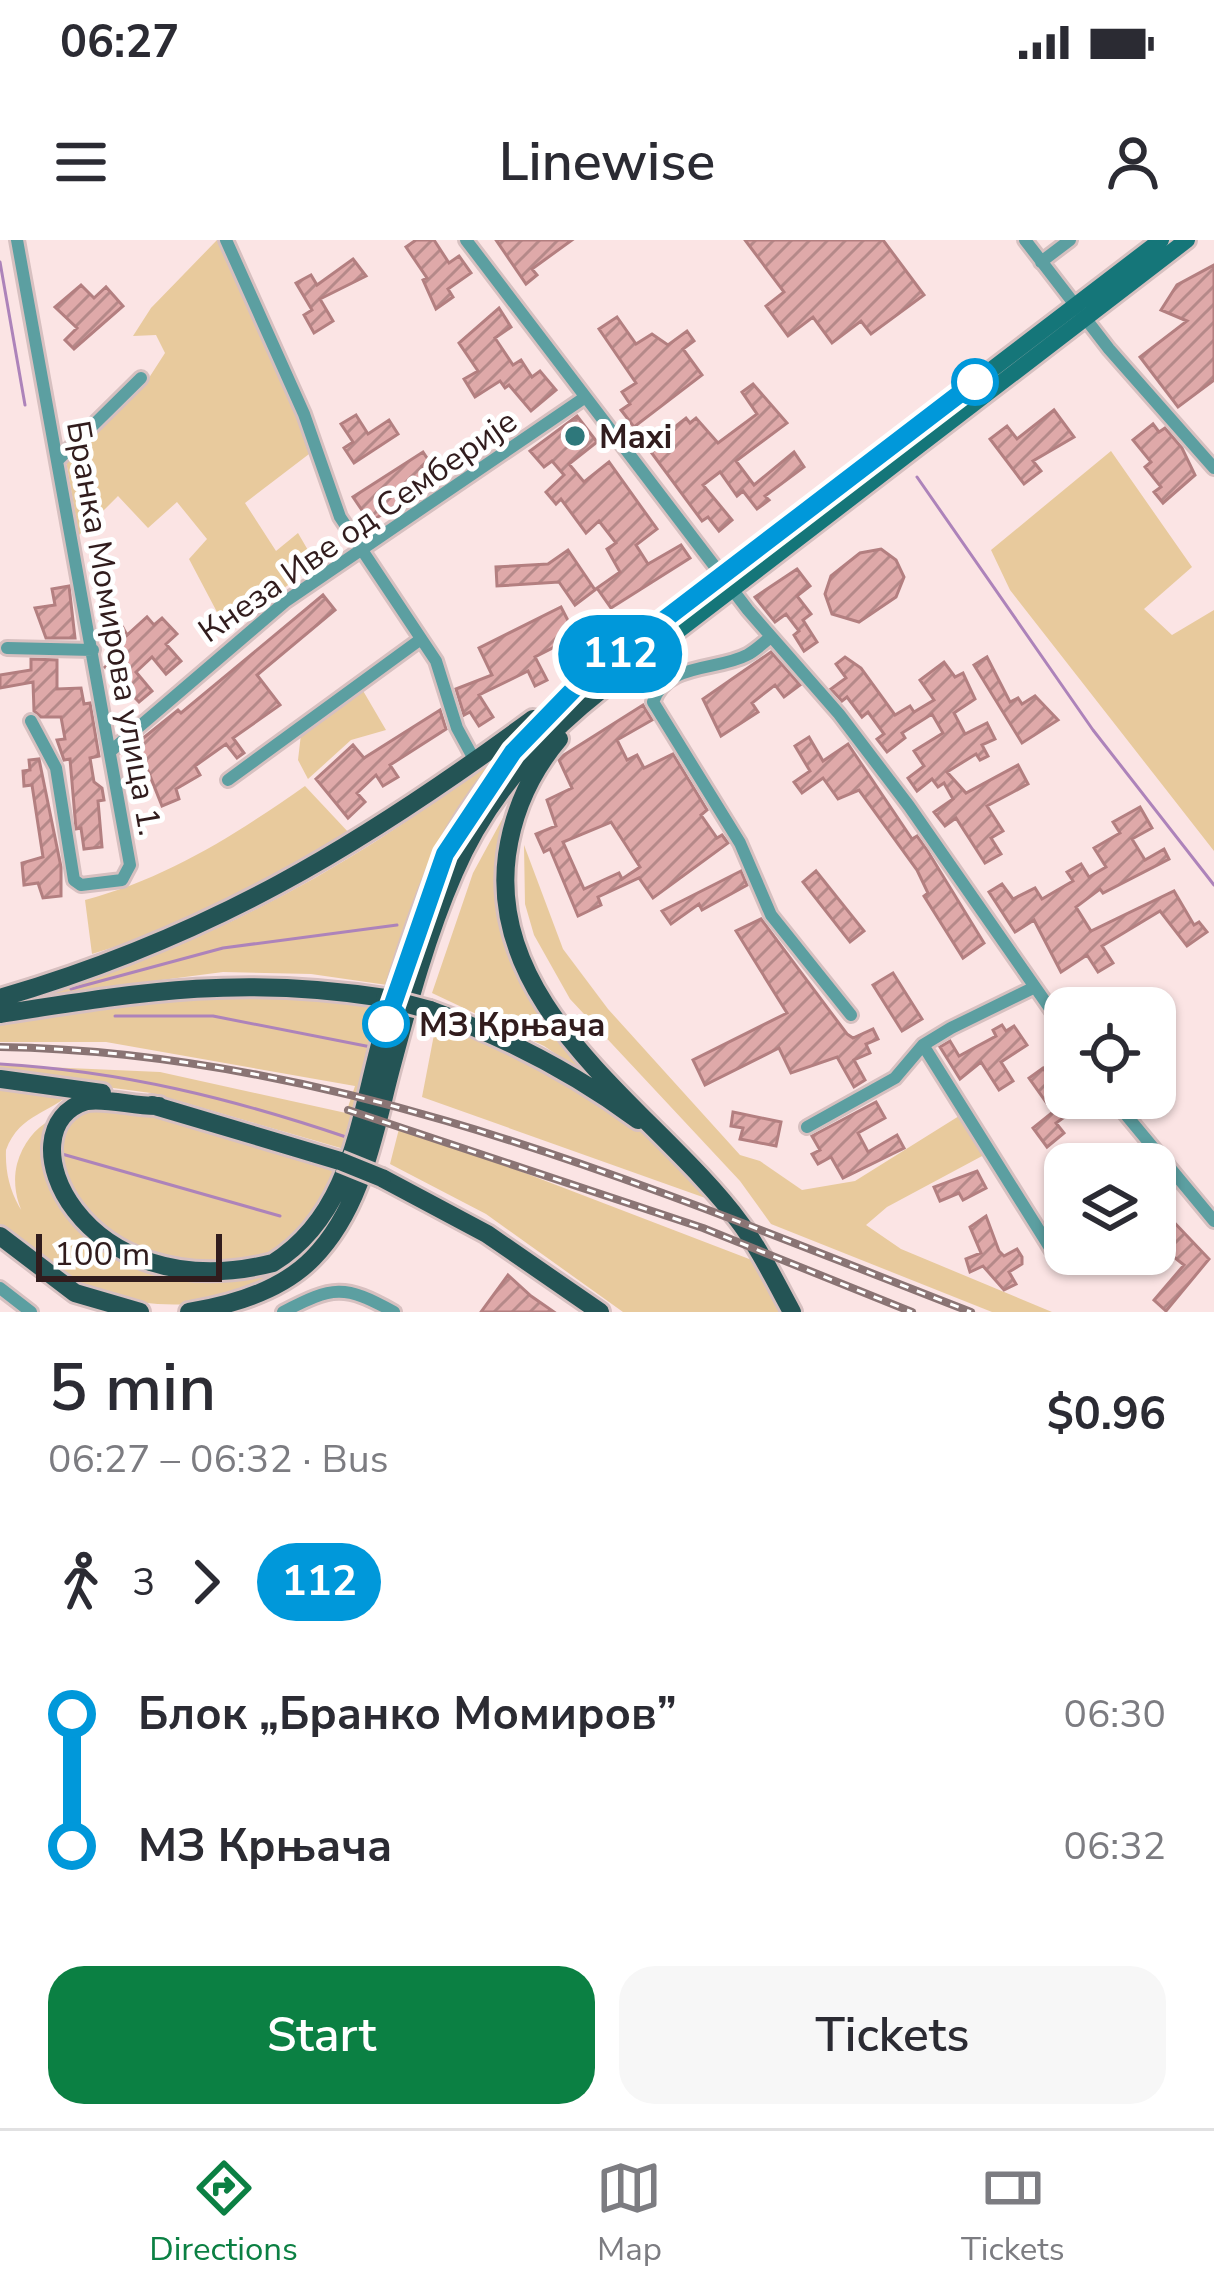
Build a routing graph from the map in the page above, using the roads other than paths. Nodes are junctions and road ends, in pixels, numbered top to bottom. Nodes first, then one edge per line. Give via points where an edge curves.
1 (17, 240) edge
2 (226, 240) edge
3 (466, 240) edge
4 (1025, 240) edge
5 (1070, 240) edge
6 (1161, 240) edge
7 (1186, 240) edge
8 (1041, 262) junction
9 (1079, 312) junction
10 (141, 378) dead end
11 (584, 398) junction
12 (58, 460) junction
13 (1214, 468) edge
14 (358, 550) junction
15 (726, 582) junction
16 (770, 637) junction
17 (421, 639) junction
18 (7, 648) dead end
19 (93, 650) junction
20 (575, 688) junction
21 (601, 690) junction
22 (31, 721) dead end
23 (112, 750) junction
24 (475, 761) junction
25 (228, 780) dead end
26 (1035, 987) junction
27 (0, 998) edge
28 (1044, 1000) edge
29 (0, 1014) edge
30 (851, 1015) dead end
31 (923, 1045) junction
32 (0, 1079) edge
33 (159, 1106) junction
34 (1129, 1119) edge
35 (38, 1120) dead end
36 (807, 1127) dead end
37 (661, 1138) junction
38 (1214, 1221) edge
39 (30, 1235) dead end
40 (0, 1236) edge
41 (1044, 1238) edge
42 (0, 1288) edge
43 (182, 1291) dead end
44 (152, 1293) dead end
45 (31, 1312) edge
46 (140, 1312) edge
47 (189, 1312) edge
48 (284, 1312) edge
49 (392, 1312) edge
50 (600, 1312) edge
51 (792, 1312) edge

1 - 12 street, Бранка Момирова улица 1.
2 - 14 street
3 - 11 street
4 - 8 street
5 - 8 street
6 - 9 main road
7 - 9 main road
8 - 9 street
9 - 13 street
9 - 15 main road
10 - 12 street
11 - 14 street, Кнеза Иве од Семберије
11 - 15 street
12 - 19 street, Бранка Момирова улица 1.
14 - 17 street
14 - 23 street, Кнеза Иве од Семберије via 226,647
15 - 16 street
15 - 20 main road
15 - 21 main road
16 - 26 street via 909,806
16 - 30 street via 745,656 683,672 653,702 740,843 771,915
17 - 24 street
17 - 25 street
18 - 19 street
19 - 23 street, Бранка Момирова улица 1.
20 - 24 main road
20 - 43 main road via 498,770 445,854 329,1208 273,1263
21 - 37 main road via 521,801 506,894 538,990
21 - 47 main road via 530,755 469,841 440,905 356,1194 337,1229 285,1279
22 - 23 street, Бранка Момирова улица 1. via 53,758 69,866 81,885 128,874
24 - 27 main road via 272,891 118,961
26 - 28 street
26 - 31 street
29 - 37 main road, bridge via 217,985 306,985 385,998 499,1036 563,1069
31 - 36 street via 895,1078
31 - 41 street
32 - 33 main road
33 - 35 main road via 89,1101
33 - 50 main road, bridge via 382,1178 487,1234
34 - 38 street
37 - 51 main road via 742,1225
39 - 44 main road via 78,1272
40 - 46 main road via 75,1293
42 - 45 street
48 - 49 street via 340,1289

